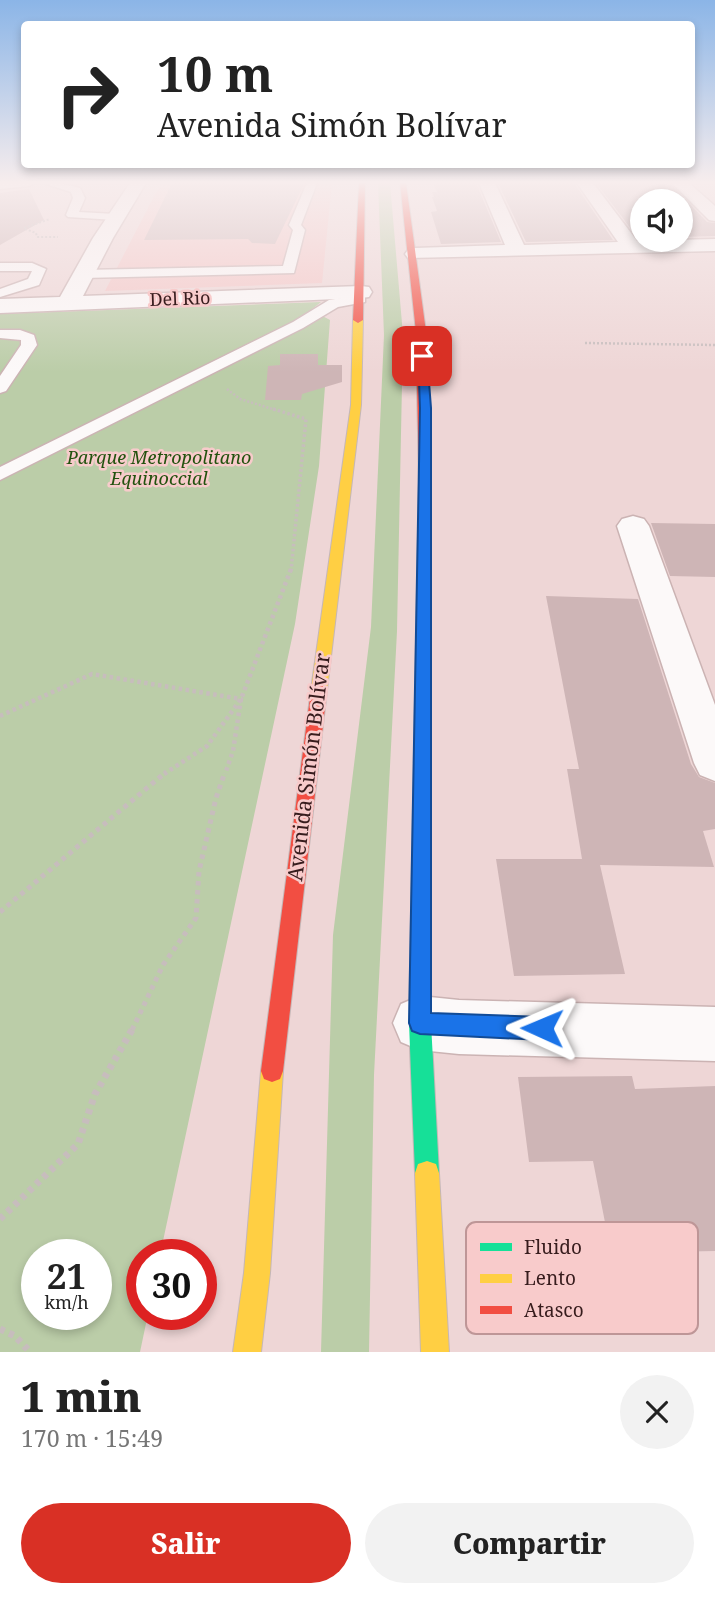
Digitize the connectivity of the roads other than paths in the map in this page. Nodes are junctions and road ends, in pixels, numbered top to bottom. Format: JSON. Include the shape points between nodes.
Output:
{"nodes":[{"id":1,"x":99,"y":246,"type":"edge"},
{"id":2,"x":295,"y":246,"type":"edge"},
{"id":3,"x":361,"y":246,"type":"edge"},
{"id":4,"x":414,"y":246,"type":"edge"},
{"id":5,"x":515,"y":246,"type":"edge"},
{"id":6,"x":630,"y":247,"type":"edge"},
{"id":7,"x":517,"y":251,"type":"junction"},
{"id":8,"x":415,"y":254,"type":"junction"},
{"id":9,"x":0,"y":267,"type":"edge"},
{"id":10,"x":83,"y":274,"type":"junction"},
{"id":11,"x":0,"y":293,"type":"edge"},
{"id":12,"x":360,"y":295,"type":"junction"},
{"id":13,"x":68,"y":303,"type":"junction"},
{"id":14,"x":0,"y":306,"type":"edge"},
{"id":15,"x":0,"y":334,"type":"edge"},
{"id":16,"x":0,"y":388,"type":"edge"},
{"id":17,"x":0,"y":474,"type":"edge"},
{"id":18,"x":633,"y":526,"type":"dead end"},
{"id":19,"x":715,"y":763,"type":"edge"},
{"id":20,"x":420,"y":1023,"type":"junction"},
{"id":21,"x":715,"y":1034,"type":"edge"},
{"id":22,"x":247,"y":1352,"type":"edge"},
{"id":23,"x":435,"y":1352,"type":"edge"}],
"edges":[{"from":1,"to":10,"type":"street"},
{"from":2,"to":10,"type":"lane","via":[[289,270]]},
{"from":3,"to":12,"type":"highway","name":"Avenida Simón Bolívar"},
{"from":4,"to":8,"type":"highway"},
{"from":5,"to":7,"type":"street"},
{"from":6,"to":7,"type":"street"},
{"from":7,"to":8,"type":"street"},
{"from":8,"to":20,"type":"highway","via":[[426,408]]},
{"from":9,"to":11,"type":"lane","via":[[39,270],[34,282]]},
{"from":10,"to":13,"type":"street"},
{"from":12,"to":13,"type":"street","name":"Del Rio"},
{"from":12,"to":17,"type":"lane","via":[[334,303]]},
{"from":12,"to":22,"type":"highway","name":"Avenida Simón Bolívar","via":[[356,405],[273,1052]]},
{"from":13,"to":14,"type":"street","name":"Del Rio"},
{"from":15,"to":16,"type":"lane","via":[[20,334],[29,338],[29,345]]},
{"from":18,"to":19,"type":"street"},
{"from":20,"to":21,"type":"street"},
{"from":20,"to":23,"type":"highway"}]}
